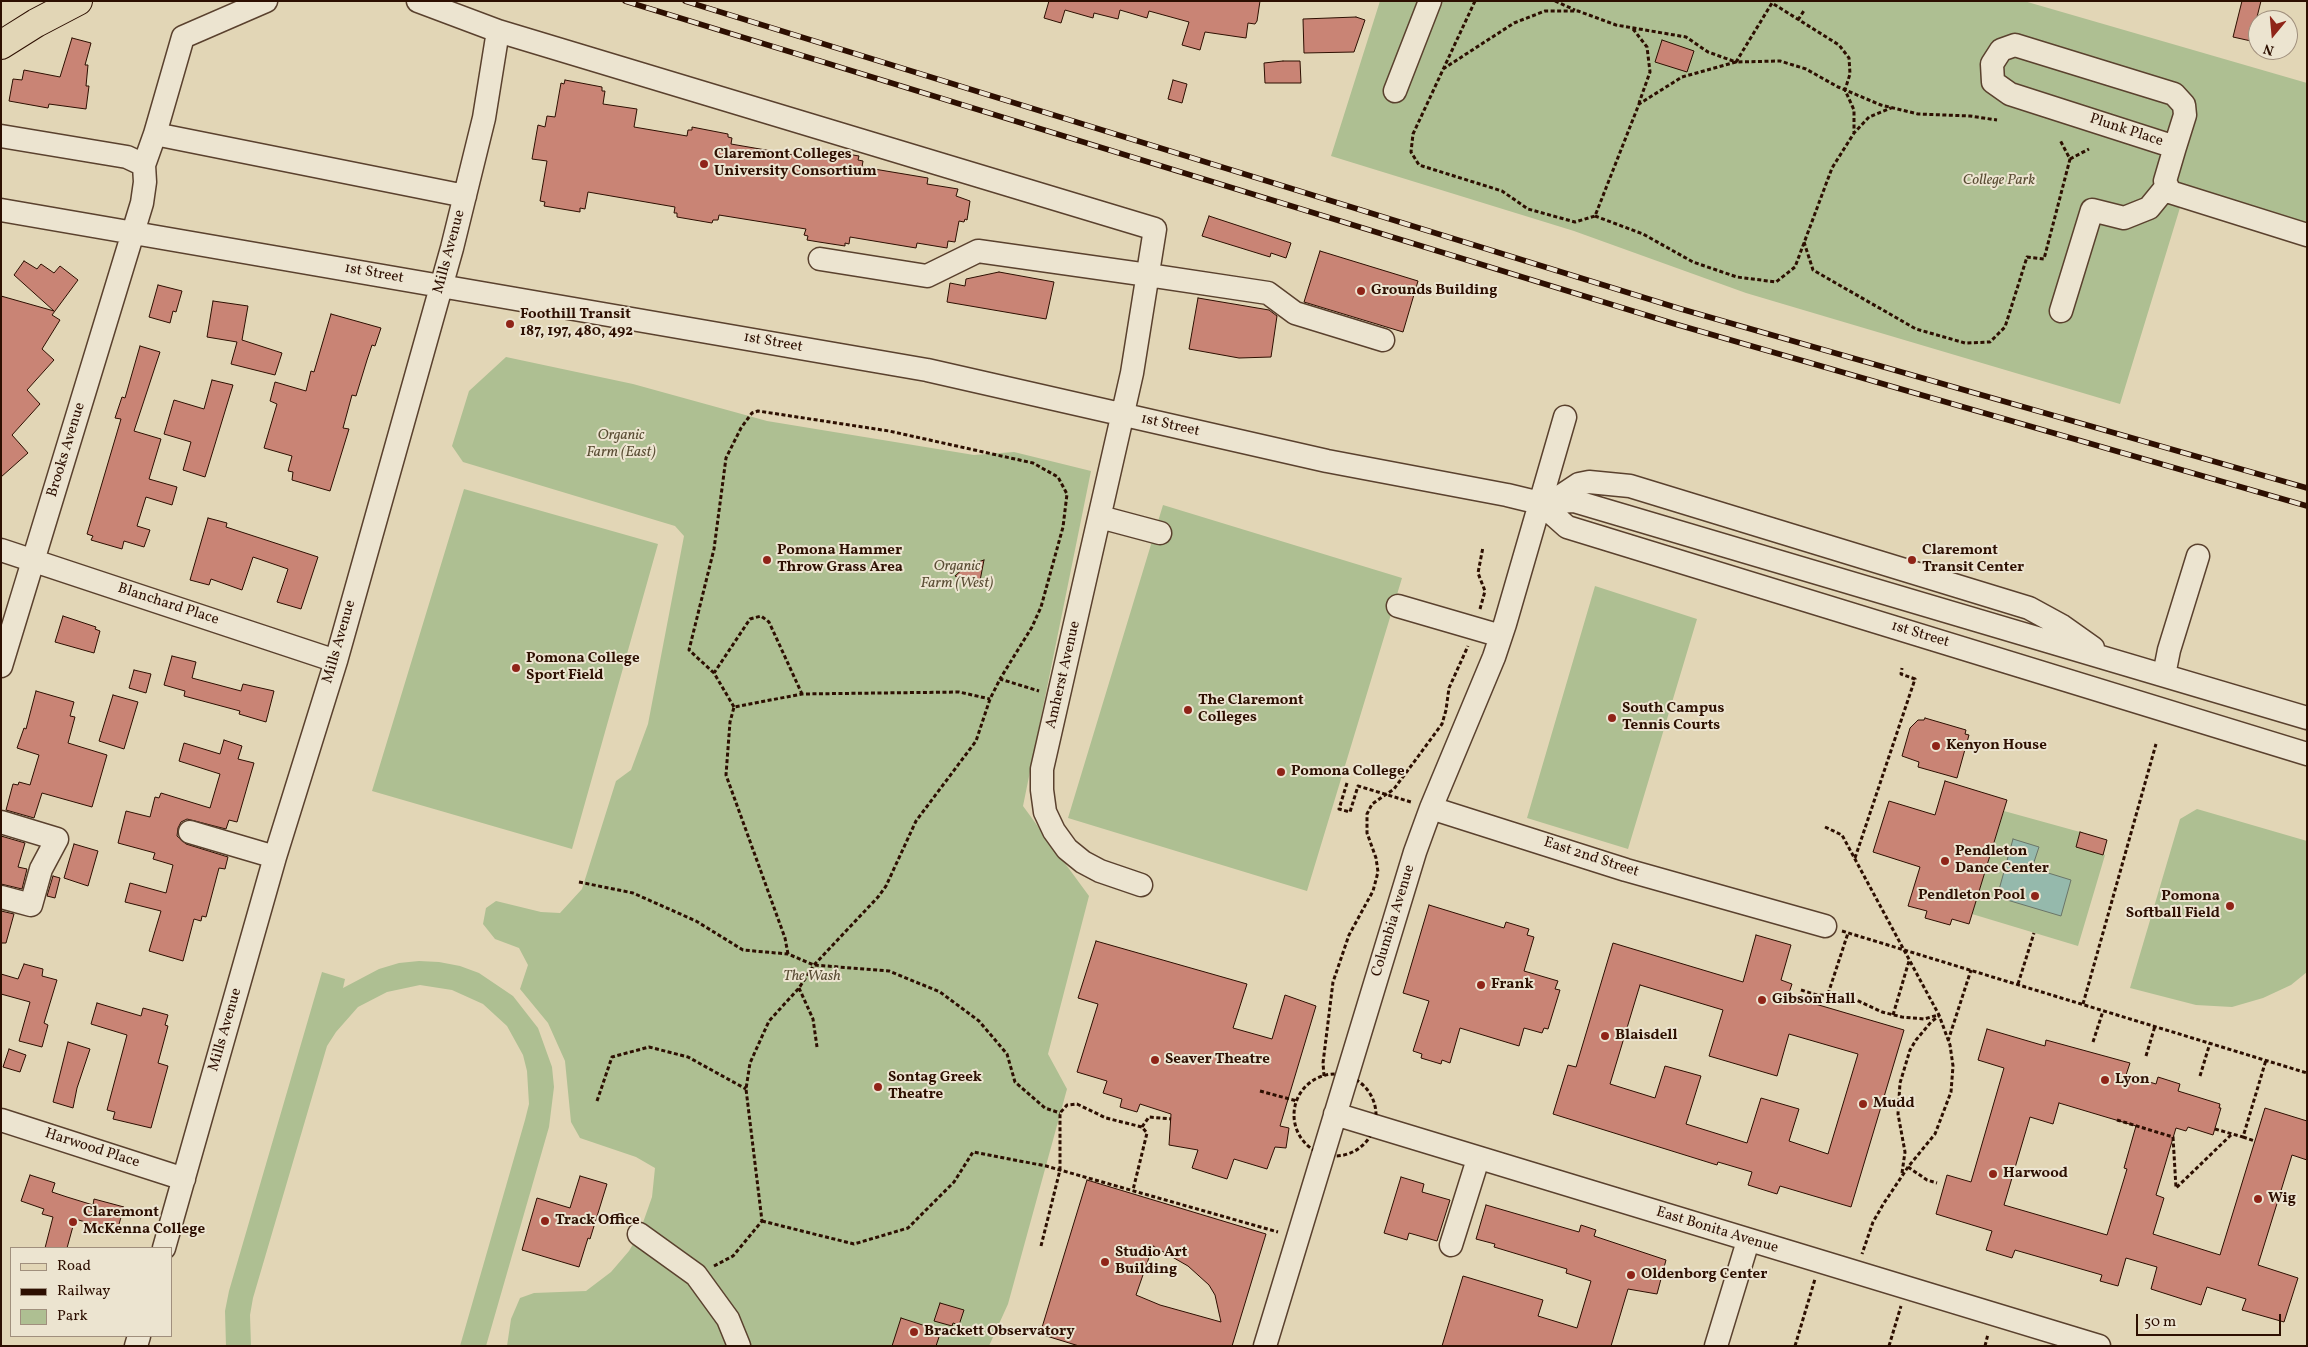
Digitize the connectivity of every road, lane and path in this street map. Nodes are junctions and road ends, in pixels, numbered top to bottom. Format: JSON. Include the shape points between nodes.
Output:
{"nodes":[{"id":1,"x":78,"y":1,"type":"edge"},
{"id":2,"x":266,"y":1,"type":"edge"},
{"id":3,"x":418,"y":1,"type":"edge"},
{"id":4,"x":1430,"y":1,"type":"edge"},
{"id":5,"x":1475,"y":1,"type":"edge"},
{"id":6,"x":1555,"y":1,"type":"edge"},
{"id":7,"x":1806,"y":9,"type":"dead end"},
{"id":8,"x":1578,"y":11,"type":"junction"},
{"id":9,"x":1798,"y":20,"type":"junction"},
{"id":10,"x":1632,"y":28,"type":"junction"},
{"id":11,"x":498,"y":31,"type":"junction"},
{"id":12,"x":1,"y":45,"type":"edge"},
{"id":13,"x":1736,"y":62,"type":"junction"},
{"id":14,"x":1443,"y":70,"type":"junction"},
{"id":15,"x":1845,"y":90,"type":"junction"},
{"id":16,"x":1395,"y":91,"type":"dead end"},
{"id":17,"x":1639,"y":104,"type":"junction"},
{"id":18,"x":1892,"y":108,"type":"junction"},
{"id":19,"x":1997,"y":120,"type":"dead end"},
{"id":20,"x":1854,"y":133,"type":"junction"},
{"id":21,"x":155,"y":134,"type":"junction"},
{"id":22,"x":1,"y":136,"type":"edge"},
{"id":23,"x":2060,"y":140,"type":"dead end"},
{"id":24,"x":2175,"y":147,"type":"junction"},
{"id":25,"x":2089,"y":149,"type":"dead end"},
{"id":26,"x":2070,"y":159,"type":"junction"},
{"id":27,"x":144,"y":165,"type":"junction"},
{"id":28,"x":2168,"y":186,"type":"junction"},
{"id":29,"x":465,"y":196,"type":"junction"},
{"id":30,"x":1,"y":210,"type":"edge"},
{"id":31,"x":1594,"y":216,"type":"junction"},
{"id":32,"x":132,"y":233,"type":"junction"},
{"id":33,"x":2307,"y":235,"type":"edge"},
{"id":34,"x":1804,"y":242,"type":"junction"},
{"id":35,"x":820,"y":259,"type":"dead end"},
{"id":36,"x":1148,"y":275,"type":"junction"},
{"id":37,"x":442,"y":286,"type":"junction"},
{"id":38,"x":2061,"y":311,"type":"dead end"},
{"id":39,"x":1383,"y":340,"type":"dead end"},
{"id":40,"x":1123,"y":415,"type":"junction"},
{"id":41,"x":1565,"y":417,"type":"dead end"},
{"id":42,"x":1546,"y":502,"type":"junction"},
{"id":43,"x":1100,"y":517,"type":"junction"},
{"id":44,"x":1160,"y":533,"type":"dead end"},
{"id":45,"x":1483,"y":547,"type":"dead end"},
{"id":46,"x":1,"y":550,"type":"edge"},
{"id":47,"x":2198,"y":556,"type":"dead end"},
{"id":48,"x":34,"y":560,"type":"junction"},
{"id":49,"x":1398,"y":606,"type":"dead end"},
{"id":50,"x":1478,"y":614,"type":"dead end"},
{"id":51,"x":1501,"y":636,"type":"junction"},
{"id":52,"x":1470,"y":641,"type":"dead end"},
{"id":53,"x":2108,"y":658,"type":"junction"},
{"id":54,"x":336,"y":661,"type":"junction"},
{"id":55,"x":1,"y":666,"type":"edge"},
{"id":56,"x":1902,"y":668,"type":"dead end"},
{"id":57,"x":714,"y":673,"type":"junction"},
{"id":58,"x":2164,"y":675,"type":"junction"},
{"id":59,"x":1000,"y":679,"type":"junction"},
{"id":60,"x":802,"y":694,"type":"junction"},
{"id":61,"x":1059,"y":697,"type":"junction"},
{"id":62,"x":990,"y":699,"type":"junction"},
{"id":63,"x":734,"y":707,"type":"junction"},
{"id":64,"x":2307,"y":718,"type":"edge"},
{"id":65,"x":2156,"y":744,"type":"dead end"},
{"id":66,"x":2307,"y":754,"type":"edge"},
{"id":67,"x":1347,"y":783,"type":"dead end"},
{"id":68,"x":1385,"y":795,"type":"junction"},
{"id":69,"x":1431,"y":808,"type":"junction"},
{"id":70,"x":1,"y":822,"type":"edge"},
{"id":71,"x":1825,"y":827,"type":"dead end"},
{"id":72,"x":190,"y":832,"type":"dead end"},
{"id":73,"x":275,"y":856,"type":"junction"},
{"id":74,"x":1855,"y":859,"type":"junction"},
{"id":75,"x":579,"y":882,"type":"dead end"},
{"id":76,"x":1141,"y":885,"type":"dead end"},
{"id":77,"x":1,"y":897,"type":"edge"},
{"id":78,"x":1825,"y":926,"type":"joint"},
{"id":79,"x":1848,"y":933,"type":"junction"},
{"id":80,"x":2034,"y":933,"type":"dead end"},
{"id":81,"x":1903,"y":950,"type":"junction"},
{"id":82,"x":788,"y":954,"type":"junction"},
{"id":83,"x":1909,"y":960,"type":"junction"},
{"id":84,"x":814,"y":965,"type":"junction"},
{"id":85,"x":1970,"y":970,"type":"junction"},
{"id":86,"x":2018,"y":984,"type":"junction"},
{"id":87,"x":799,"y":988,"type":"junction"},
{"id":88,"x":1801,"y":990,"type":"dead end"},
{"id":89,"x":1828,"y":994,"type":"junction"},
{"id":90,"x":2083,"y":1004,"type":"junction"},
{"id":91,"x":2103,"y":1010,"type":"junction"},
{"id":92,"x":1893,"y":1015,"type":"junction"},
{"id":93,"x":1939,"y":1015,"type":"junction"},
{"id":94,"x":2155,"y":1026,"type":"junction"},
{"id":95,"x":1948,"y":1041,"type":"junction"},
{"id":96,"x":2093,"y":1042,"type":"dead end"},
{"id":97,"x":2210,"y":1043,"type":"junction"},
{"id":98,"x":817,"y":1047,"type":"dead end"},
{"id":99,"x":2146,"y":1056,"type":"dead end"},
{"id":100,"x":2266,"y":1060,"type":"junction"},
{"id":101,"x":2307,"y":1073,"type":"edge"},
{"id":102,"x":1324,"y":1076,"type":"dead end"},
{"id":103,"x":2200,"y":1076,"type":"dead end"},
{"id":104,"x":746,"y":1089,"type":"junction"},
{"id":105,"x":1260,"y":1091,"type":"dead end"},
{"id":106,"x":597,"y":1101,"type":"dead end"},
{"id":107,"x":1297,"y":1101,"type":"dead end"},
{"id":108,"x":1060,"y":1113,"type":"junction"},
{"id":109,"x":1335,"y":1114,"type":"junction"},
{"id":110,"x":1171,"y":1119,"type":"dead end"},
{"id":111,"x":1,"y":1120,"type":"edge"},
{"id":112,"x":2117,"y":1120,"type":"dead end"},
{"id":113,"x":1142,"y":1127,"type":"junction"},
{"id":114,"x":2215,"y":1129,"type":"dead end"},
{"id":115,"x":2232,"y":1134,"type":"junction"},
{"id":116,"x":2243,"y":1137,"type":"junction"},
{"id":117,"x":2255,"y":1141,"type":"dead end"},
{"id":118,"x":1478,"y":1159,"type":"junction"},
{"id":119,"x":1908,"y":1167,"type":"junction"},
{"id":120,"x":1060,"y":1170,"type":"junction"},
{"id":121,"x":1901,"y":1176,"type":"junction"},
{"id":122,"x":184,"y":1179,"type":"junction"},
{"id":123,"x":1937,"y":1183,"type":"dead end"},
{"id":124,"x":1132,"y":1190,"type":"junction"},
{"id":125,"x":762,"y":1221,"type":"junction"},
{"id":126,"x":639,"y":1234,"type":"dead end"},
{"id":127,"x":1297,"y":1237,"type":"junction"},
{"id":128,"x":1748,"y":1241,"type":"junction"},
{"id":129,"x":1451,"y":1245,"type":"dead end"},
{"id":130,"x":1041,"y":1246,"type":"dead end"},
{"id":131,"x":164,"y":1247,"type":"edge"},
{"id":132,"x":1820,"y":1263,"type":"junction"},
{"id":133,"x":1856,"y":1273,"type":"junction"},
{"id":134,"x":696,"y":1275,"type":"junction"},
{"id":135,"x":1906,"y":1288,"type":"junction"},
{"id":136,"x":2086,"y":1344,"type":"edge"},
{"id":137,"x":739,"y":1346,"type":"edge"},
{"id":138,"x":1265,"y":1346,"type":"edge"},
{"id":139,"x":1716,"y":1346,"type":"edge"},
{"id":140,"x":1795,"y":1346,"type":"edge"},
{"id":141,"x":1889,"y":1346,"type":"edge"}],
"edges":[{"from":1,"to":12,"type":"main road"},
{"from":2,"to":21,"type":"street","name":"Brooks Avenue","via":[[183,37]]},
{"from":3,"to":11,"type":"street"},
{"from":4,"to":16,"type":"street"},
{"from":5,"to":14,"type":"path"},
{"from":6,"to":8,"type":"path"},
{"from":7,"to":9,"type":"path"},
{"from":8,"to":10,"type":"path"},
{"from":8,"to":14,"type":"path","via":[[1545,11],[1514,23]]},
{"from":9,"to":13,"type":"path","via":[[1772,4]]},
{"from":9,"to":15,"type":"path","via":[[1839,45],[1849,58],[1850,74]]},
{"from":10,"to":13,"type":"path","via":[[1686,37],[1708,52]]},
{"from":10,"to":17,"type":"path","via":[[1647,46],[1650,72]]},
{"from":11,"to":29,"type":"street","name":"Mills Avenue","via":[[484,118]]},
{"from":11,"to":36,"type":"street","name":"Amherst Avenue","via":[[1155,229]]},
{"from":13,"to":15,"type":"path","via":[[1780,61],[1806,69]]},
{"from":13,"to":17,"type":"path","via":[[1682,77]]},
{"from":14,"to":31,"type":"path","via":[[1413,134],[1410,152],[1420,164],[1502,191],[1528,209],[1575,222]]},
{"from":15,"to":18,"type":"path"},
{"from":15,"to":20,"type":"path","via":[[1854,110]]},
{"from":17,"to":31,"type":"path"},
{"from":18,"to":19,"type":"path","via":[[1918,114]]},
{"from":18,"to":20,"type":"path","via":[[1869,117]]},
{"from":20,"to":34,"type":"path","via":[[1832,168]]},
{"from":21,"to":27,"type":"street","name":"Brooks Avenue"},
{"from":21,"to":29,"type":"street"},
{"from":22,"to":27,"type":"street","via":[[127,156]]},
{"from":23,"to":26,"type":"path"},
{"from":24,"to":24,"type":"street","name":"Plunk Place","via":[[2010,94],[1993,82],[1992,64],[2001,50],[2015,44],[2174,94],[2184,104],[2185,115]]},
{"from":24,"to":28,"type":"street","name":"Plunk Place","via":[[2165,181]]},
{"from":25,"to":26,"type":"path"},
{"from":26,"to":34,"type":"path","via":[[2044,258],[2027,257],[2004,326],[1990,342],[1965,343],[1916,329],[1813,270]]},
{"from":27,"to":32,"type":"street","name":"Brooks Avenue","via":[[142,203]]},
{"from":28,"to":33,"type":"street","via":[[2170,192]]},
{"from":28,"to":38,"type":"street","via":[[2149,208],[2124,218],[2092,210]]},
{"from":29,"to":37,"type":"street","name":"Mills Avenue"},
{"from":30,"to":32,"type":"street","name":"1st Street"},
{"from":31,"to":34,"type":"path","via":[[1643,234],[1693,262],[1737,277],[1776,282],[1795,267]]},
{"from":32,"to":37,"type":"street","name":"1st Street"},
{"from":32,"to":48,"type":"street","name":"Brooks Avenue"},
{"from":35,"to":36,"type":"street","via":[[927,276],[978,252]]},
{"from":36,"to":39,"type":"street","via":[[1268,293],[1295,314]]},
{"from":36,"to":40,"type":"street","name":"Amherst Avenue"},
{"from":37,"to":40,"type":"street","name":"1st Street","via":[[927,370]]},
{"from":37,"to":54,"type":"street","name":"Mills Avenue"},
{"from":40,"to":42,"type":"street","name":"1st Street","via":[[1327,461]]},
{"from":40,"to":43,"type":"street","name":"Amherst Avenue"},
{"from":41,"to":42,"type":"street","name":"Columbia Avenue"},
{"from":42,"to":51,"type":"street","name":"Columbia Avenue"},
{"from":42,"to":53,"type":"street","name":"1st Street","via":[[1574,501]]},
{"from":42,"to":53,"type":"street","via":[[1589,482],[1630,486],[2029,608]]},
{"from":42,"to":66,"type":"street","name":"1st Street","via":[[1567,527]]},
{"from":43,"to":44,"type":"street"},
{"from":43,"to":61,"type":"street","name":"Amherst Avenue"},
{"from":45,"to":50,"type":"path","via":[[1478,572],[1485,591]]},
{"from":46,"to":48,"type":"street","name":"Blanchard Place"},
{"from":47,"to":58,"type":"street"},
{"from":48,"to":54,"type":"street","name":"Blanchard Place"},
{"from":48,"to":55,"type":"street","name":"Brooks Avenue"},
{"from":49,"to":51,"type":"street"},
{"from":51,"to":69,"type":"street","name":"Columbia Avenue"},
{"from":52,"to":68,"type":"path","via":[[1449,688],[1442,724],[1394,789]]},
{"from":53,"to":58,"type":"street","name":"1st Street"},
{"from":54,"to":73,"type":"street","name":"Mills Avenue"},
{"from":56,"to":74,"type":"path","via":[[1900,674],[1915,679]]},
{"from":57,"to":59,"type":"path","via":[[689,650],[714,549],[726,458],[741,428],[752,413],[758,411],[889,431],[1033,463],[1058,477],[1067,494],[1063,527],[1041,607]]},
{"from":57,"to":60,"type":"path","via":[[750,619],[761,616],[769,622]]},
{"from":57,"to":63,"type":"path"},
{"from":58,"to":64,"type":"street","name":"1st Street"},
{"from":59,"to":61,"type":"path"},
{"from":59,"to":62,"type":"path"},
{"from":60,"to":62,"type":"path","via":[[959,692]]},
{"from":60,"to":63,"type":"path"},
{"from":61,"to":76,"type":"street","name":"Amherst Avenue","via":[[1042,769],[1045,812],[1054,831],[1083,862]]},
{"from":62,"to":84,"type":"path","via":[[976,741],[916,821],[886,886]]},
{"from":63,"to":82,"type":"path","via":[[726,775]]},
{"from":65,"to":90,"type":"path"},
{"from":67,"to":68,"type":"path","via":[[1339,809],[1350,812],[1358,786]]},
{"from":68,"to":69,"type":"path"},
{"from":68,"to":102,"type":"path","via":[[1372,804],[1367,814],[1367,833],[1378,872],[1349,935],[1333,982],[1322,1062]]},
{"from":69,"to":78,"type":"street","name":"East 2nd Street","via":[[1626,870]]},
{"from":69,"to":109,"type":"street","name":"Columbia Avenue"},
{"from":70,"to":77,"type":"street","via":[[57,839],[42,870],[31,905]]},
{"from":71,"to":74,"type":"path","via":[[1842,835]]},
{"from":72,"to":73,"type":"street"},
{"from":73,"to":122,"type":"street","name":"Mills Avenue"},
{"from":74,"to":81,"type":"path"},
{"from":75,"to":82,"type":"path","via":[[633,893],[696,921],[743,950]]},
{"from":78,"to":79,"type":"path"},
{"from":79,"to":81,"type":"path"},
{"from":79,"to":89,"type":"path"},
{"from":80,"to":86,"type":"path"},
{"from":81,"to":83,"type":"path"},
{"from":81,"to":85,"type":"path"},
{"from":82,"to":84,"type":"path"},
{"from":83,"to":92,"type":"path"},
{"from":83,"to":93,"type":"path"},
{"from":84,"to":87,"type":"path"},
{"from":84,"to":108,"type":"path","via":[[889,971],[940,992],[979,1021],[1007,1054],[1015,1082],[1045,1108]]},
{"from":85,"to":86,"type":"path"},
{"from":85,"to":95,"type":"path"},
{"from":86,"to":90,"type":"path"},
{"from":87,"to":98,"type":"path","via":[[813,1019]]},
{"from":87,"to":104,"type":"path","via":[[769,1021],[750,1063]]},
{"from":88,"to":89,"type":"path","via":[[1816,995]]},
{"from":89,"to":92,"type":"path","via":[[1848,996]]},
{"from":90,"to":91,"type":"path"},
{"from":91,"to":94,"type":"path"},
{"from":91,"to":96,"type":"path"},
{"from":92,"to":93,"type":"path","via":[[1924,1019]]},
{"from":93,"to":95,"type":"path"},
{"from":93,"to":121,"type":"path","via":[[1910,1050],[1900,1082],[1898,1114],[1905,1152]]},
{"from":94,"to":97,"type":"path"},
{"from":94,"to":99,"type":"path"},
{"from":95,"to":119,"type":"path","via":[[1953,1066],[1949,1099],[1935,1134]]},
{"from":97,"to":100,"type":"path"},
{"from":97,"to":103,"type":"path"},
{"from":100,"to":101,"type":"path"},
{"from":100,"to":116,"type":"path"},
{"from":104,"to":106,"type":"path","via":[[688,1057],[649,1047],[612,1057]]},
{"from":104,"to":125,"type":"path"},
{"from":105,"to":107,"type":"path"},
{"from":108,"to":113,"type":"path","via":[[1068,1105],[1077,1104],[1106,1118]]},
{"from":108,"to":120,"type":"path"},
{"from":109,"to":118,"type":"street","name":"East Bonita Avenue"},
{"from":109,"to":127,"type":"street","name":"Columbia Avenue"},
{"from":110,"to":113,"type":"path","via":[[1149,1117]]},
{"from":111,"to":122,"type":"street","name":"Harwood Place"},
{"from":112,"to":115,"type":"path","via":[[2173,1137],[2176,1188]]},
{"from":113,"to":124,"type":"path","via":[[1147,1133]]},
{"from":114,"to":115,"type":"path"},
{"from":115,"to":116,"type":"path"},
{"from":116,"to":117,"type":"path"},
{"from":118,"to":128,"type":"street","name":"East Bonita Avenue"},
{"from":118,"to":129,"type":"street"},
{"from":119,"to":121,"type":"path"},
{"from":119,"to":123,"type":"path"},
{"from":120,"to":124,"type":"path"},
{"from":120,"to":125,"type":"path","via":[[973,1152],[954,1182],[908,1228],[854,1244]]},
{"from":120,"to":130,"type":"path"},
{"from":121,"to":133,"type":"path","via":[[1873,1222]]},
{"from":122,"to":131,"type":"street","name":"Mills Avenue"},
{"from":124,"to":127,"type":"path"},
{"from":125,"to":134,"type":"path","via":[[733,1256]]},
{"from":126,"to":134,"type":"street"},
{"from":127,"to":138,"type":"street","name":"Columbia Avenue"},
{"from":128,"to":132,"type":"street","name":"East Bonita Avenue"},
{"from":128,"to":139,"type":"street"},
{"from":132,"to":133,"type":"street","name":"East Bonita Avenue"},
{"from":132,"to":140,"type":"path"},
{"from":133,"to":135,"type":"street","name":"East Bonita Avenue"},
{"from":134,"to":137,"type":"street","via":[[728,1319]]},
{"from":135,"to":136,"type":"street","name":"East Bonita Avenue"},
{"from":135,"to":141,"type":"path"}]}
